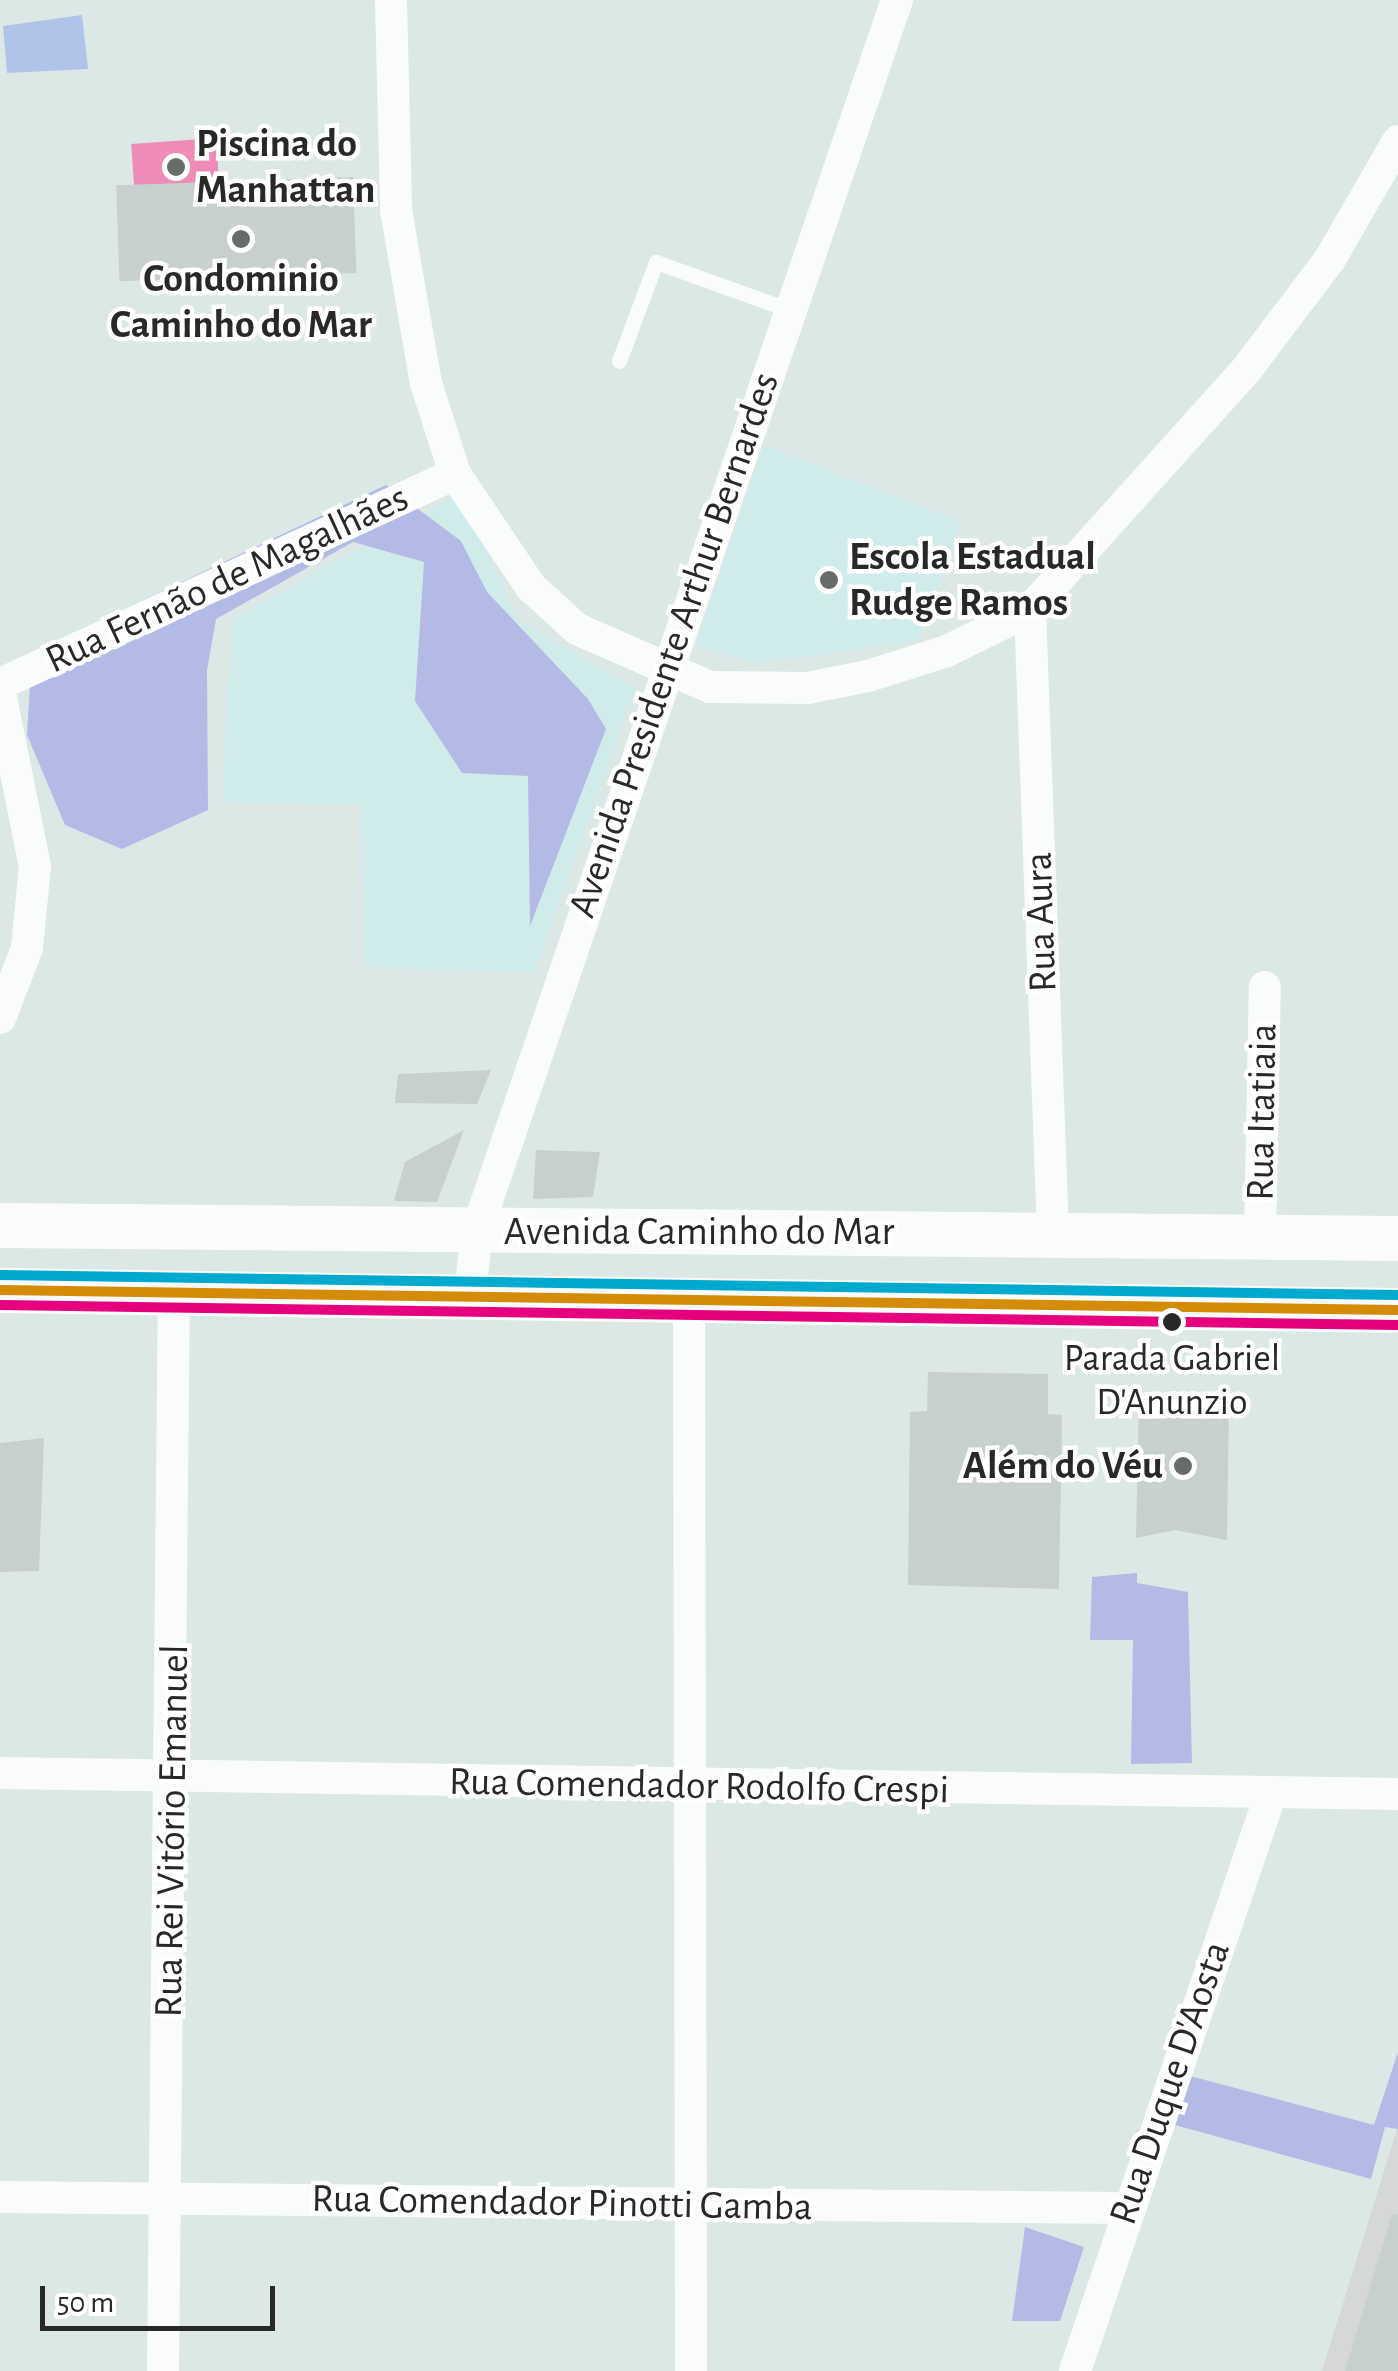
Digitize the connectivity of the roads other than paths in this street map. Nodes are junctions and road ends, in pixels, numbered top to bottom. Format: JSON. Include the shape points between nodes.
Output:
{"nodes":[{"id":1,"x":392,"y":0,"type":"edge"},
{"id":2,"x":896,"y":0,"type":"edge"},
{"id":3,"x":1398,"y":140,"type":"edge"},
{"id":4,"x":787,"y":309,"type":"junction"},
{"id":5,"x":619,"y":361,"type":"dead end"},
{"id":6,"x":455,"y":474,"type":"junction"},
{"id":7,"x":1030,"y":610,"type":"junction"},
{"id":8,"x":666,"y":672,"type":"junction"},
{"id":9,"x":0,"y":684,"type":"edge"},
{"id":10,"x":0,"y":693,"type":"edge"},
{"id":11,"x":1265,"y":987,"type":"dead end"},
{"id":12,"x":0,"y":1018,"type":"edge"},
{"id":13,"x":0,"y":1225,"type":"edge"},
{"id":14,"x":477,"y":1230,"type":"junction"},
{"id":15,"x":1052,"y":1234,"type":"junction"},
{"id":16,"x":1260,"y":1237,"type":"junction"},
{"id":17,"x":1398,"y":1238,"type":"edge"},
{"id":18,"x":0,"y":1290,"type":"edge"},
{"id":19,"x":174,"y":1292,"type":"junction"},
{"id":20,"x":470,"y":1295,"type":"junction"},
{"id":21,"x":689,"y":1298,"type":"junction"},
{"id":22,"x":1398,"y":1310,"type":"edge"},
{"id":23,"x":0,"y":1773,"type":"edge"},
{"id":24,"x":174,"y":1776,"type":"junction"},
{"id":25,"x":691,"y":1786,"type":"junction"},
{"id":26,"x":1398,"y":1794,"type":"edge"},
{"id":27,"x":1270,"y":1796,"type":"junction"},
{"id":28,"x":0,"y":2198,"type":"edge"},
{"id":29,"x":167,"y":2199,"type":"junction"},
{"id":30,"x":692,"y":2204,"type":"junction"},
{"id":31,"x":1125,"y":2208,"type":"junction"},
{"id":32,"x":164,"y":2371,"type":"edge"},
{"id":33,"x":690,"y":2371,"type":"edge"},
{"id":34,"x":1075,"y":2371,"type":"edge"}],
"edges":[{"from":1,"to":6,"type":"street","via":[[396,210],[426,383]]},
{"from":2,"to":4,"type":"street","name":"Avenida Presidente Arthur Bernardes"},
{"from":3,"to":7,"type":"street","via":[[1330,259],[1248,369]]},
{"from":4,"to":5,"type":"lane","via":[[656,262]]},
{"from":4,"to":8,"type":"street","name":"Avenida Presidente Arthur Bernardes"},
{"from":6,"to":8,"type":"street","via":[[531,588],[577,629]]},
{"from":6,"to":9,"type":"street","name":"Rua Fernão de Magalhães"},
{"from":7,"to":8,"type":"street","via":[[947,650],[807,688],[710,687]]},
{"from":7,"to":15,"type":"street","name":"Rua Aura"},
{"from":8,"to":14,"type":"street","name":"Avenida Presidente Arthur Bernardes"},
{"from":10,"to":12,"type":"street","via":[[35,866],[27,948]]},
{"from":11,"to":16,"type":"street","name":"Rua Itatiaia"},
{"from":13,"to":14,"type":"main road","name":"Avenida Caminho do Mar"},
{"from":14,"to":15,"type":"main road","name":"Avenida Caminho do Mar"},
{"from":14,"to":20,"type":"street","name":"Avenida Presidente Arthur Bernardes"},
{"from":15,"to":16,"type":"main road","name":"Avenida Caminho do Mar"},
{"from":16,"to":17,"type":"main road","name":"Avenida Caminho do Mar"},
{"from":18,"to":19,"type":"main road","name":"Avenida Caminho do Mar"},
{"from":19,"to":20,"type":"main road","name":"Avenida Caminho do Mar"},
{"from":19,"to":24,"type":"street","name":"Rua Rei Vitório Emanuel"},
{"from":20,"to":21,"type":"main road","name":"Avenida Caminho do Mar"},
{"from":21,"to":22,"type":"main road","name":"Avenida Caminho do Mar"},
{"from":21,"to":25,"type":"street"},
{"from":23,"to":24,"type":"street","name":"Rua Comendador Rodolfo Crespi"},
{"from":24,"to":25,"type":"street","name":"Rua Comendador Rodolfo Crespi"},
{"from":24,"to":29,"type":"street","name":"Rua Rei Vitório Emanuel"},
{"from":25,"to":27,"type":"street","name":"Rua Comendador Rodolfo Crespi"},
{"from":25,"to":30,"type":"street"},
{"from":26,"to":27,"type":"street","name":"Rua Comendador Rodolfo Crespi"},
{"from":27,"to":31,"type":"street","name":"Rua Duque D'Aosta"},
{"from":28,"to":29,"type":"street","name":"Rua Comendador Pinotti Gamba"},
{"from":29,"to":30,"type":"street","name":"Rua Comendador Pinotti Gamba"},
{"from":29,"to":32,"type":"street","name":"Rua Rei Vitório Emanuel"},
{"from":30,"to":31,"type":"street","name":"Rua Comendador Pinotti Gamba"},
{"from":30,"to":33,"type":"street"},
{"from":31,"to":34,"type":"street","name":"Rua Duque D'Aosta"}]}
